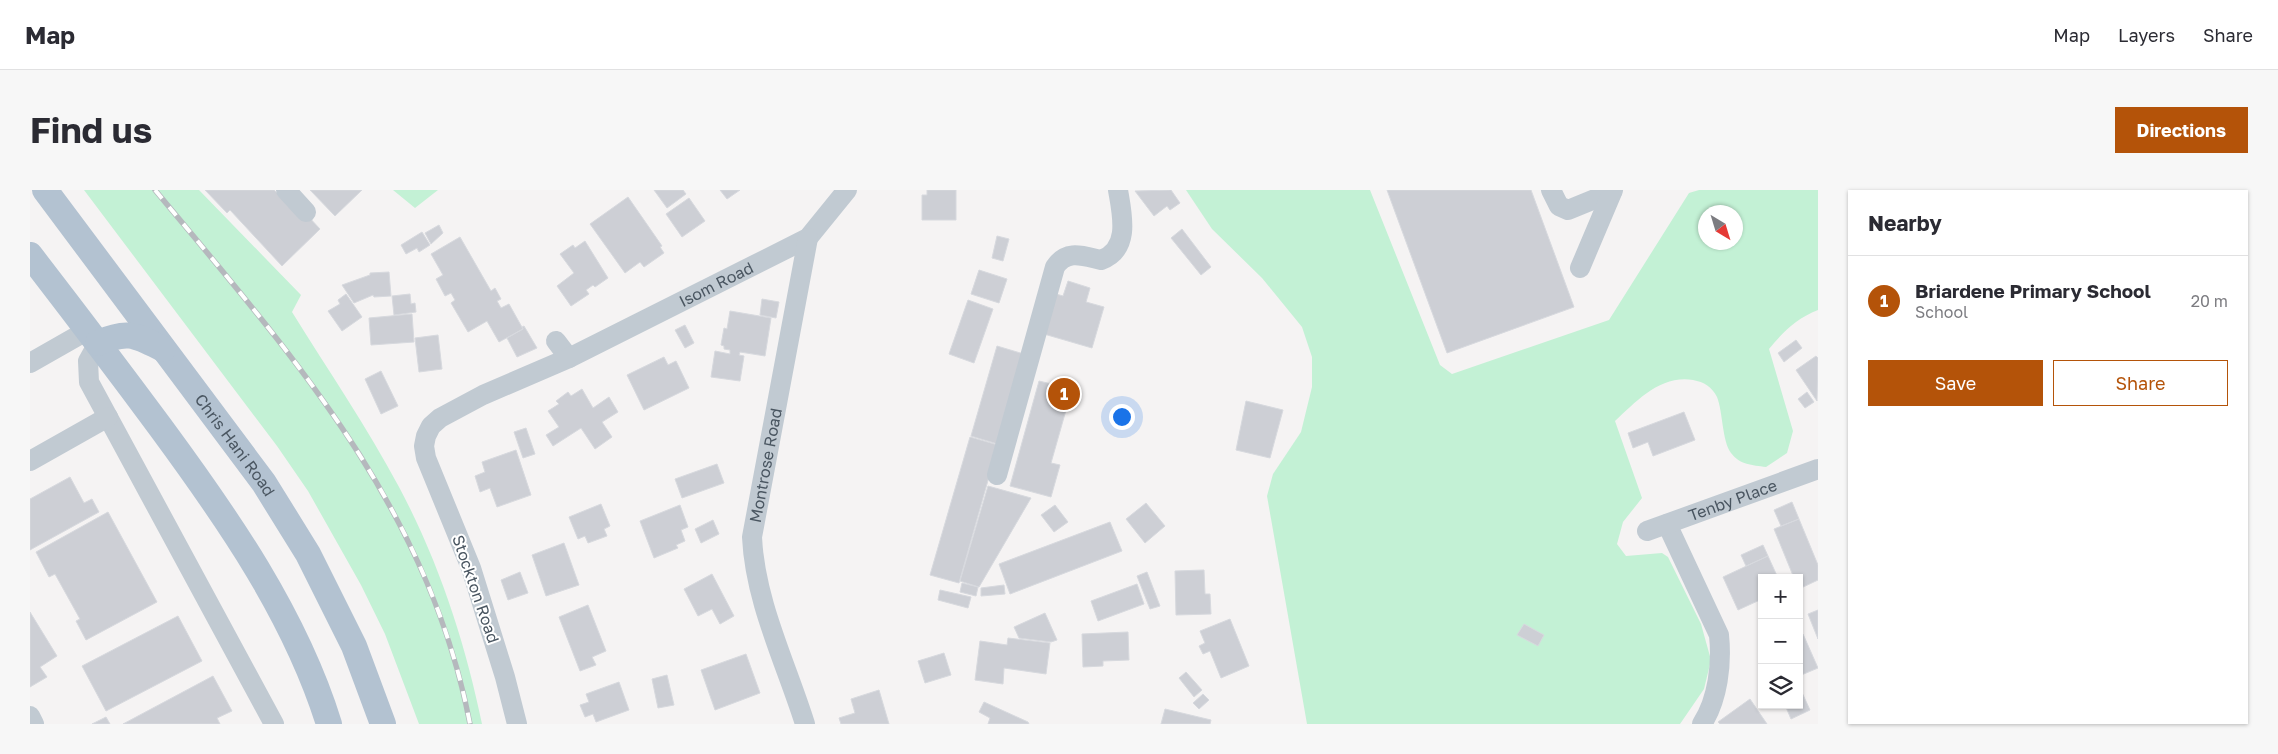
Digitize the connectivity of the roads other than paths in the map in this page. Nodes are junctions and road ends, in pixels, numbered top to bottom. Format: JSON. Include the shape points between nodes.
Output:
{"nodes":[{"id":1,"x":45,"y":190,"type":"edge"},
{"id":2,"x":286,"y":190,"type":"edge"},
{"id":3,"x":847,"y":190,"type":"edge"},
{"id":4,"x":1118,"y":190,"type":"edge"},
{"id":5,"x":1551,"y":190,"type":"edge"},
{"id":6,"x":1613,"y":191,"type":"edge"},
{"id":7,"x":306,"y":212,"type":"dead end"},
{"id":8,"x":808,"y":238,"type":"junction"},
{"id":9,"x":30,"y":255,"type":"edge"},
{"id":10,"x":1580,"y":268,"type":"dead end"},
{"id":11,"x":93,"y":336,"type":"junction"},
{"id":12,"x":556,"y":341,"type":"dead end"},
{"id":13,"x":164,"y":349,"type":"junction"},
{"id":14,"x":569,"y":358,"type":"junction"},
{"id":15,"x":30,"y":363,"type":"edge"},
{"id":16,"x":108,"y":417,"type":"junction"},
{"id":17,"x":426,"y":458,"type":"joint"},
{"id":18,"x":30,"y":461,"type":"edge"},
{"id":19,"x":1818,"y":470,"type":"edge"},
{"id":20,"x":997,"y":475,"type":"dead end"},
{"id":21,"x":1666,"y":524,"type":"junction"},
{"id":22,"x":1647,"y":531,"type":"dead end"},
{"id":23,"x":30,"y":716,"type":"edge"},
{"id":24,"x":34,"y":724,"type":"edge"},
{"id":25,"x":274,"y":724,"type":"edge"},
{"id":26,"x":328,"y":724,"type":"edge"},
{"id":27,"x":383,"y":724,"type":"edge"},
{"id":28,"x":517,"y":724,"type":"edge"},
{"id":29,"x":805,"y":724,"type":"edge"},
{"id":30,"x":1702,"y":724,"type":"edge"}],
"edges":[{"from":1,"to":13,"type":"main road","name":"Chris Hani Road"},
{"from":2,"to":7,"type":"street"},
{"from":3,"to":8,"type":"street","name":"Isom Road"},
{"from":4,"to":20,"type":"street","via":[[1122,234],[1113,254],[1101,260],[1072,254],[1059,260],[1054,267]]},
{"from":5,"to":6,"type":"street","via":[[1559,206],[1568,210]]},
{"from":6,"to":10,"type":"street"},
{"from":8,"to":14,"type":"street","name":"Isom Road"},
{"from":8,"to":29,"type":"street","name":"Montrose Road","via":[[752,537],[760,590]]},
{"from":9,"to":11,"type":"main road"},
{"from":11,"to":13,"type":"main road","via":[[137,336]]},
{"from":11,"to":15,"type":"street"},
{"from":11,"to":16,"type":"street","via":[[88,361],[89,382]]},
{"from":11,"to":26,"type":"main road","via":[[248,552],[289,627]]},
{"from":12,"to":14,"type":"street"},
{"from":13,"to":27,"type":"main road","name":"Chris Hani Road","via":[[264,483],[308,554],[354,646]]},
{"from":14,"to":17,"type":"street","name":"Isom Road","via":[[483,395],[440,418],[426,436]]},
{"from":16,"to":18,"type":"street"},
{"from":16,"to":25,"type":"street"},
{"from":17,"to":28,"type":"street","name":"Stockton Road","via":[[471,568]]},
{"from":19,"to":21,"type":"street","name":"Tenby Place"},
{"from":21,"to":22,"type":"street","name":"Tenby Place"},
{"from":21,"to":30,"type":"street","via":[[1719,635],[1718,681]]},
{"from":23,"to":24,"type":"street"}]}
